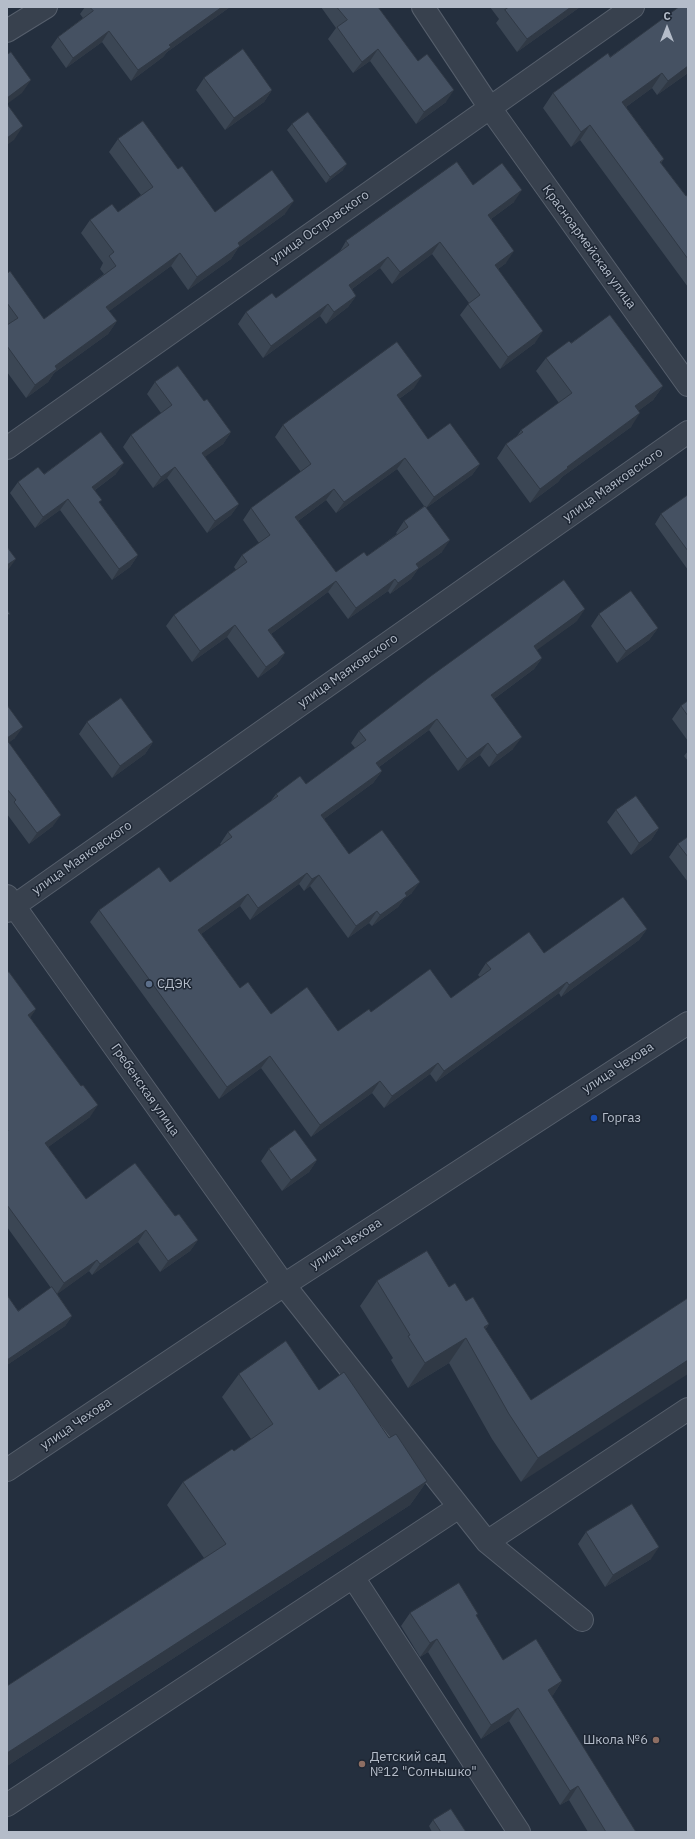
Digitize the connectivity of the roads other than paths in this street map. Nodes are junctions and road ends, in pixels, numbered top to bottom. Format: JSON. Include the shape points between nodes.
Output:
{"nodes":[{"id":1,"x":46,"y":7,"type":"edge"},
{"id":2,"x":423,"y":7,"type":"edge"},
{"id":3,"x":633,"y":7,"type":"edge"},
{"id":4,"x":7,"y":31,"type":"edge"},
{"id":5,"x":490,"y":108,"type":"junction"},
{"id":6,"x":688,"y":385,"type":"edge"},
{"id":7,"x":688,"y":432,"type":"edge"},
{"id":8,"x":7,"y":448,"type":"edge"},
{"id":9,"x":9,"y":904,"type":"edge"},
{"id":10,"x":688,"y":1023,"type":"edge"},
{"id":11,"x":284,"y":1285,"type":"junction"},
{"id":12,"x":688,"y":1409,"type":"edge"},
{"id":13,"x":7,"y":1470,"type":"edge"},
{"id":14,"x":459,"y":1507,"type":"junction"},
{"id":15,"x":487,"y":1542,"type":"junction"},
{"id":16,"x":353,"y":1577,"type":"junction"},
{"id":17,"x":582,"y":1620,"type":"dead end"},
{"id":18,"x":7,"y":1805,"type":"edge"},
{"id":19,"x":519,"y":1832,"type":"edge"}],
"edges":[{"from":1,"to":4,"type":"street"},
{"from":2,"to":5,"type":"street","name":"Красноармейская улица"},
{"from":3,"to":5,"type":"street","name":"улица Островского"},
{"from":5,"to":6,"type":"street","name":"Красноармейская улица"},
{"from":5,"to":8,"type":"street","name":"улица Островского"},
{"from":7,"to":9,"type":"street","name":"улица Маяковского"},
{"from":9,"to":11,"type":"street","name":"Гребенская улица"},
{"from":10,"to":11,"type":"street","name":"улица Чехова"},
{"from":11,"to":13,"type":"street","name":"улица Чехова"},
{"from":11,"to":14,"type":"street","name":"Гребенская улица"},
{"from":12,"to":15,"type":"street"},
{"from":14,"to":15,"type":"street","name":"Гребенская улица"},
{"from":14,"to":16,"type":"street"},
{"from":15,"to":17,"type":"street","name":"Гребенская улица"},
{"from":16,"to":18,"type":"street"},
{"from":16,"to":19,"type":"street"}]}
